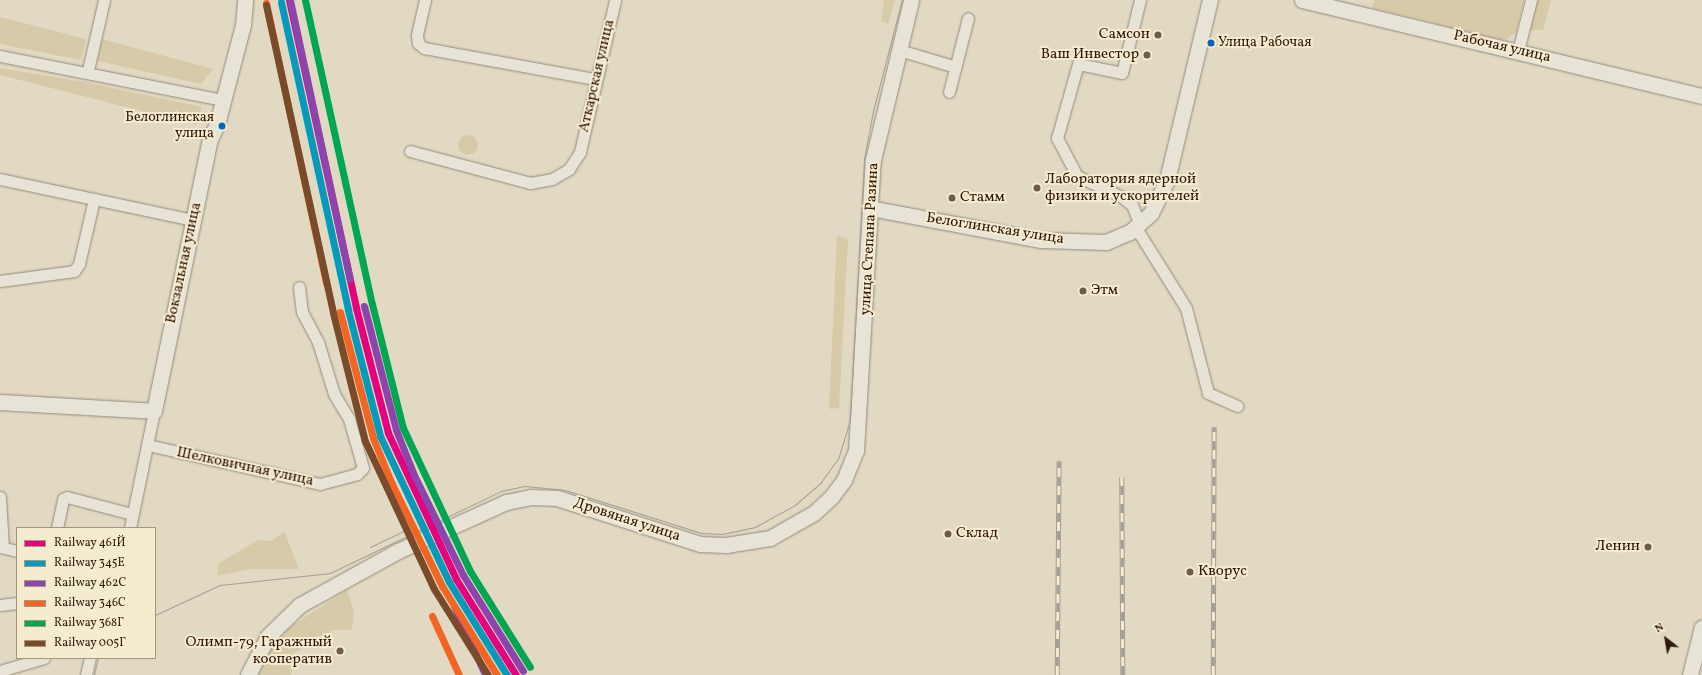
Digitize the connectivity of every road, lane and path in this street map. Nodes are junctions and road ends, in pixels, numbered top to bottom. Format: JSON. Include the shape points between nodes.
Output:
{"nodes":[{"id":1,"x":104,"y":0,"type":"edge"},
{"id":2,"x":245,"y":0,"type":"edge"},
{"id":3,"x":425,"y":0,"type":"edge"},
{"id":4,"x":615,"y":0,"type":"edge"},
{"id":5,"x":911,"y":0,"type":"edge"},
{"id":6,"x":1140,"y":0,"type":"edge"},
{"id":7,"x":1210,"y":0,"type":"edge"},
{"id":8,"x":1302,"y":0,"type":"edge"},
{"id":9,"x":1531,"y":0,"type":"edge"},
{"id":10,"x":968,"y":18,"type":"dead end"},
{"id":11,"x":899,"y":50,"type":"junction"},
{"id":12,"x":1518,"y":51,"type":"junction"},
{"id":13,"x":0,"y":56,"type":"edge"},
{"id":14,"x":956,"y":66,"type":"junction"},
{"id":15,"x":88,"y":70,"type":"junction"},
{"id":16,"x":595,"y":79,"type":"junction"},
{"id":17,"x":949,"y":92,"type":"dead end"},
{"id":18,"x":1702,"y":96,"type":"edge"},
{"id":19,"x":222,"y":100,"type":"junction"},
{"id":20,"x":410,"y":151,"type":"dead end"},
{"id":21,"x":0,"y":179,"type":"edge"},
{"id":22,"x":94,"y":199,"type":"junction"},
{"id":23,"x":870,"y":208,"type":"junction"},
{"id":24,"x":193,"y":220,"type":"junction"},
{"id":25,"x":1138,"y":226,"type":"junction"},
{"id":26,"x":0,"y":281,"type":"edge"},
{"id":27,"x":299,"y":287,"type":"dead end"},
{"id":28,"x":0,"y":402,"type":"edge"},
{"id":29,"x":1237,"y":406,"type":"dead end"},
{"id":30,"x":154,"y":411,"type":"junction"},
{"id":31,"x":148,"y":446,"type":"junction"},
{"id":32,"x":844,"y":480,"type":"joint"},
{"id":33,"x":0,"y":497,"type":"edge"},
{"id":34,"x":132,"y":514,"type":"junction"},
{"id":35,"x":57,"y":527,"type":"edge"},
{"id":36,"x":130,"y":527,"type":"edge"},
{"id":37,"x":1,"y":547,"type":"edge"},
{"id":38,"x":16,"y":551,"type":"edge"},
{"id":39,"x":16,"y":603,"type":"edge"},
{"id":40,"x":0,"y":605,"type":"edge"},
{"id":41,"x":1702,"y":626,"type":"edge"},
{"id":42,"x":38,"y":659,"type":"edge"},
{"id":43,"x":90,"y":659,"type":"edge"},
{"id":44,"x":0,"y":671,"type":"edge"},
{"id":45,"x":86,"y":675,"type":"edge"},
{"id":46,"x":248,"y":675,"type":"edge"},
{"id":47,"x":1690,"y":675,"type":"edge"}],
"edges":[{"from":1,"to":15,"type":"street"},
{"from":2,"to":19,"type":"main road","name":"Вокзальная улица","via":[[243,25]]},
{"from":3,"to":16,"type":"street","via":[[418,42],[424,48]]},
{"from":4,"to":16,"type":"street","name":"Аткарская улица"},
{"from":5,"to":11,"type":"main road","name":"улица Степана Разина"},
{"from":6,"to":25,"type":"street","via":[[1122,74],[1078,64],[1057,138],[1074,172],[1122,196],[1132,205]]},
{"from":7,"to":25,"type":"main road","via":[[1167,180],[1161,198]]},
{"from":8,"to":12,"type":"main road","name":"Рабочая улица"},
{"from":9,"to":12,"type":"street"},
{"from":10,"to":14,"type":"street"},
{"from":11,"to":14,"type":"street"},
{"from":11,"to":23,"type":"main road","name":"улица Степана Разина","via":[[873,160]]},
{"from":12,"to":18,"type":"main road","name":"Рабочая улица"},
{"from":13,"to":15,"type":"street"},
{"from":14,"to":17,"type":"street"},
{"from":15,"to":19,"type":"street"},
{"from":16,"to":20,"type":"street","name":"Аткарская улица","via":[[580,152],[569,169],[552,179],[530,183]]},
{"from":19,"to":24,"type":"main road","name":"Вокзальная улица"},
{"from":21,"to":22,"type":"street"},
{"from":22,"to":24,"type":"street"},
{"from":22,"to":26,"type":"street","via":[[74,271]]},
{"from":23,"to":25,"type":"main road","name":"Белоглинская улица","via":[[1057,241],[1106,242]]},
{"from":23,"to":32,"type":"main road","name":"улица Степана Разина","via":[[860,423],[856,451]]},
{"from":24,"to":30,"type":"main road","name":"Вокзальная улица"},
{"from":25,"to":29,"type":"street","via":[[1186,308],[1208,393]]},
{"from":27,"to":31,"type":"street","name":"Шелковичная улица","via":[[302,312],[318,342],[334,394],[349,419],[363,468],[357,474],[320,484]]},
{"from":28,"to":30,"type":"main road"},
{"from":30,"to":31,"type":"street","name":"Вокзальная улица"},
{"from":31,"to":34,"type":"street","name":"Вокзальная улица"},
{"from":32,"to":46,"type":"main road","name":"Дровяная улица","via":[[814,513],[792,528],[750,544],[700,544],[544,496],[520,498],[491,508],[398,551],[333,585],[281,620],[256,654]]},
{"from":33,"to":37,"type":"street"},
{"from":34,"to":35,"type":"street","via":[[63,499]]},
{"from":34,"to":36,"type":"street","name":"Вокзальная улица"},
{"from":37,"to":38,"type":"street"},
{"from":39,"to":40,"type":"street"},
{"from":41,"to":47,"type":"main road"},
{"from":42,"to":44,"type":"street"},
{"from":43,"to":45,"type":"street"}]}
